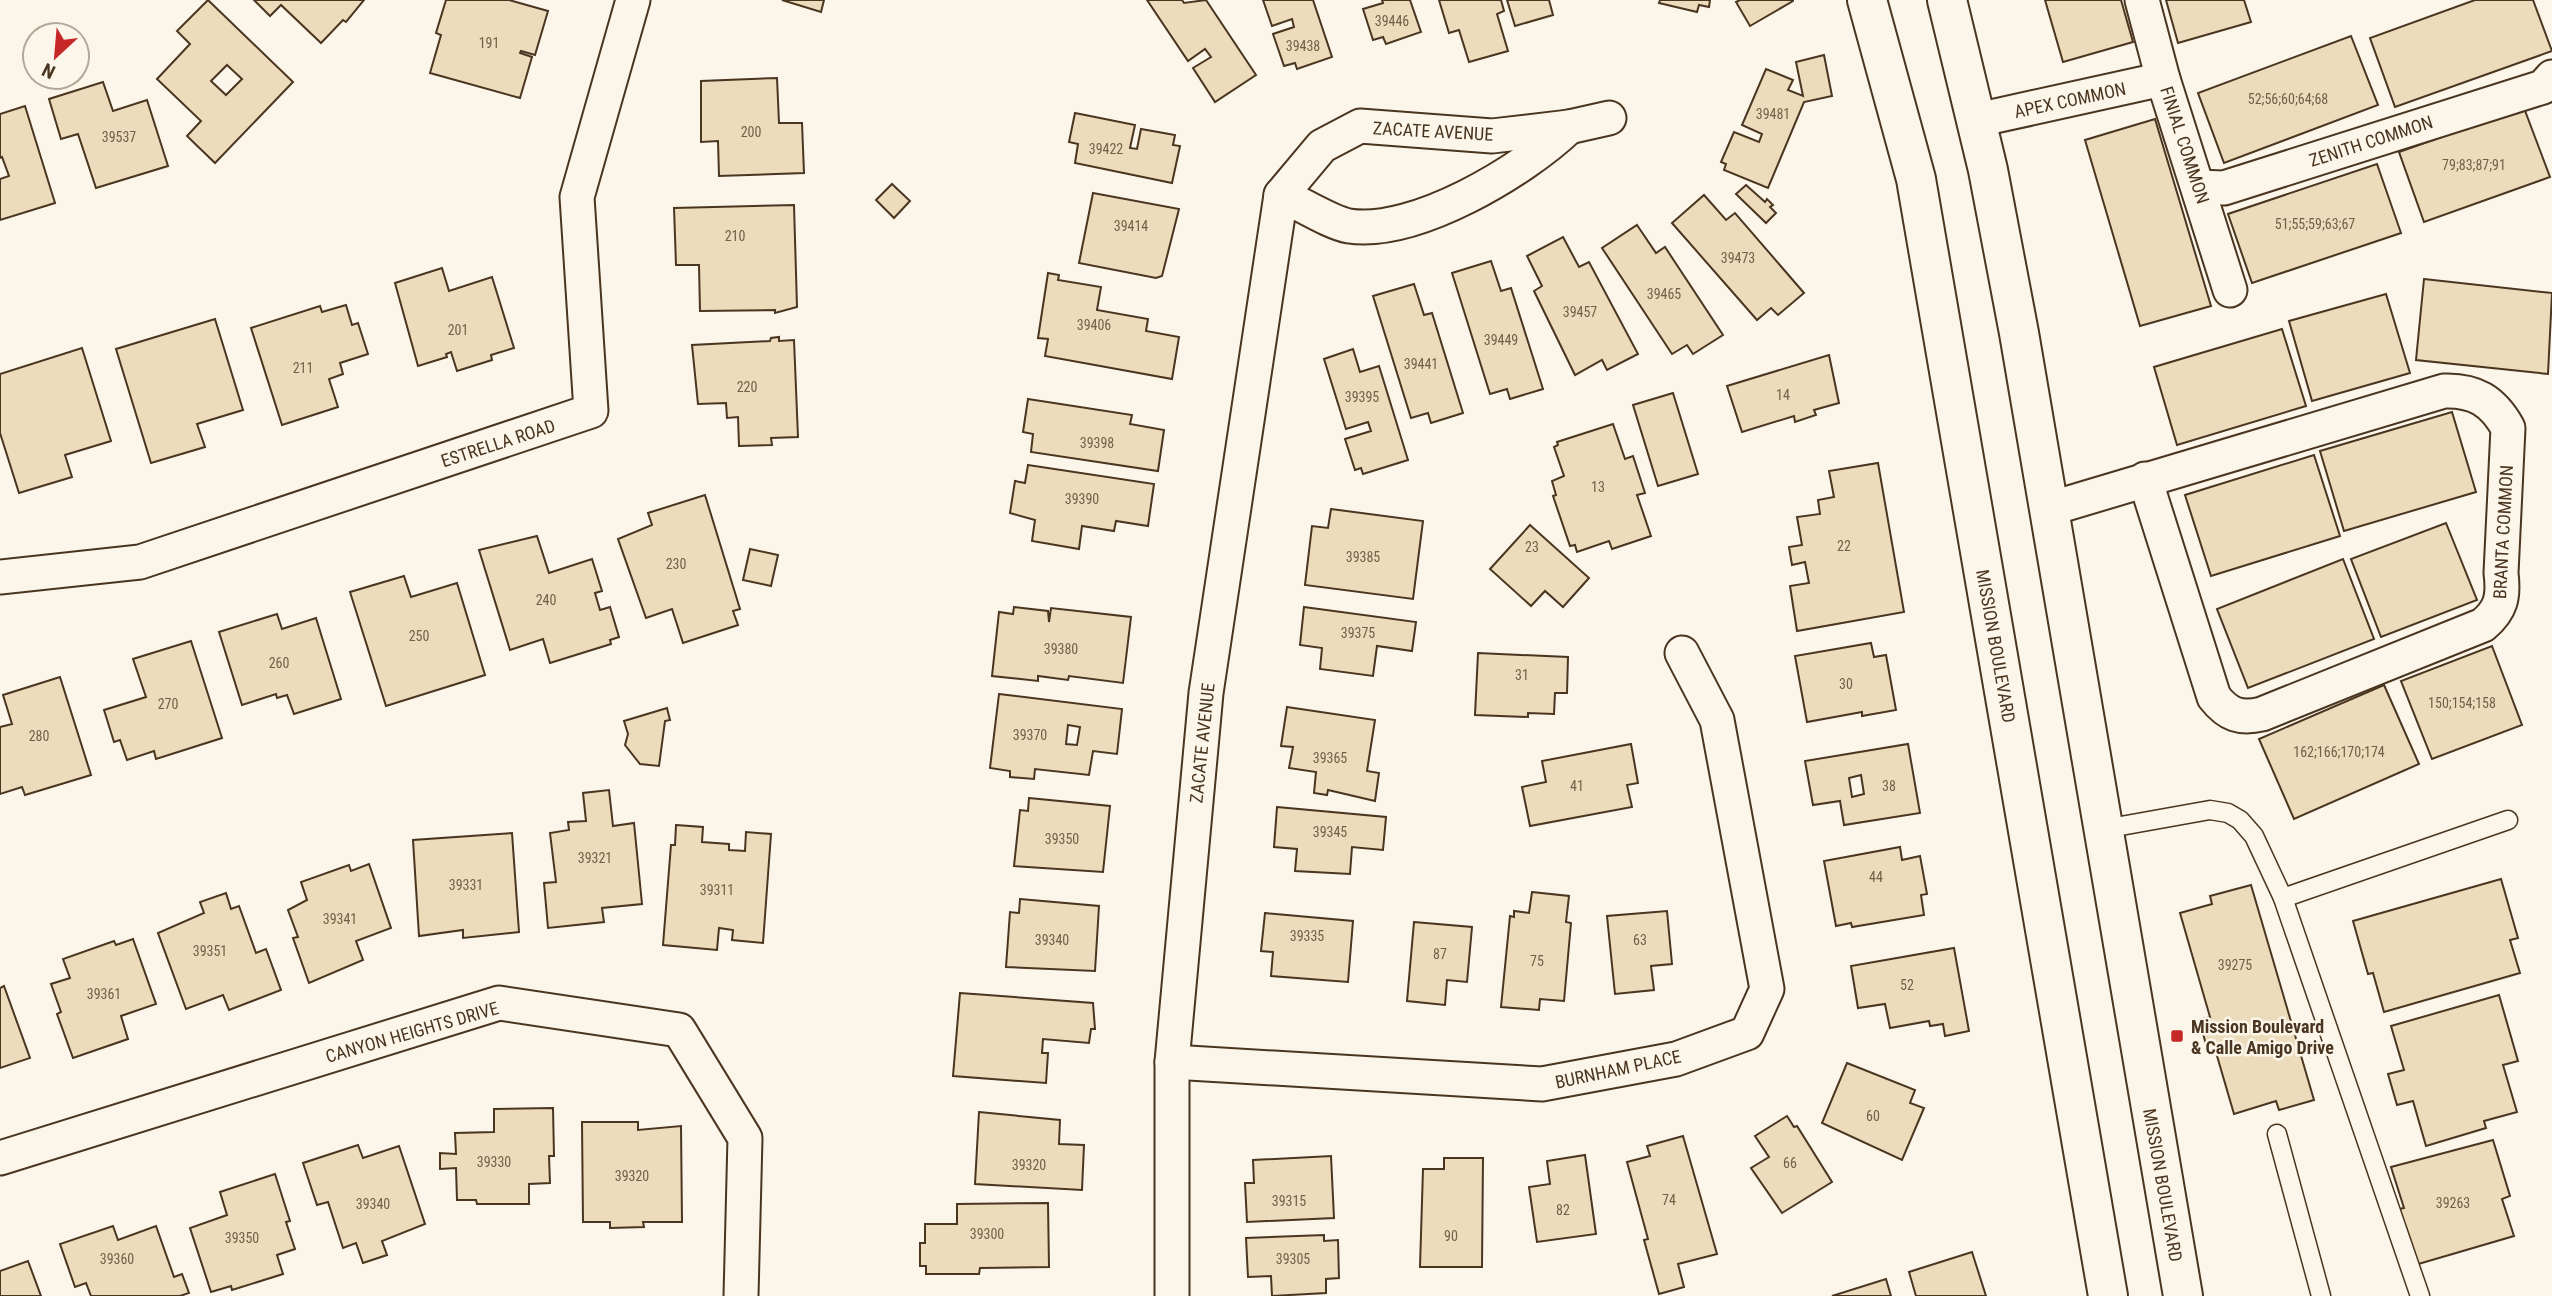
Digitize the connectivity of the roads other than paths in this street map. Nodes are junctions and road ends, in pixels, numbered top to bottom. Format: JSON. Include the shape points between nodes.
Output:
{"nodes":[{"id":1,"x":633,"y":0,"type":"edge"},
{"id":2,"x":1867,"y":0,"type":"edge"},
{"id":3,"x":1947,"y":0,"type":"edge"},
{"id":4,"x":2142,"y":0,"type":"edge"},
{"id":5,"x":2164,"y":79,"type":"junction"},
{"id":6,"x":2547,"y":82,"type":"edge"},
{"id":7,"x":1609,"y":118,"type":"dead end"},
{"id":8,"x":1977,"y":120,"type":"junction"},
{"id":9,"x":1569,"y":127,"type":"junction"},
{"id":10,"x":2199,"y":187,"type":"junction"},
{"id":11,"x":1281,"y":195,"type":"junction"},
{"id":12,"x":2230,"y":290,"type":"dead end"},
{"id":13,"x":2145,"y":479,"type":"junction"},
{"id":14,"x":2049,"y":509,"type":"junction"},
{"id":15,"x":0,"y":577,"type":"edge"},
{"id":16,"x":1682,"y":653,"type":"dead end"},
{"id":17,"x":2508,"y":820,"type":"dead end"},
{"id":18,"x":2104,"y":829,"type":"junction"},
{"id":19,"x":2283,"y":898,"type":"junction"},
{"id":20,"x":1172,"y":1062,"type":"junction"},
{"id":21,"x":2277,"y":1134,"type":"dead end"},
{"id":22,"x":0,"y":1158,"type":"edge"},
{"id":23,"x":741,"y":1296,"type":"edge"},
{"id":24,"x":1172,"y":1296,"type":"edge"},
{"id":25,"x":2108,"y":1296,"type":"edge"},
{"id":26,"x":2183,"y":1296,"type":"edge"},
{"id":27,"x":2321,"y":1296,"type":"edge"},
{"id":28,"x":2420,"y":1296,"type":"edge"}],
"edges":[{"from":1,"to":15,"type":"street","name":"ESTRELLA ROAD","via":[[577,198],[591,411],[140,562]]},
{"from":2,"to":25,"type":"main road","name":"MISSION BOULEVARD","via":[[1916,179]]},
{"from":3,"to":8,"type":"main road","name":"MISSION BOULEVARD"},
{"from":4,"to":5,"type":"street","name":"FINIAL COMMON"},
{"from":5,"to":8,"type":"street","name":"APEX COMMON"},
{"from":5,"to":10,"type":"street","name":"FINIAL COMMON"},
{"from":6,"to":10,"type":"street","name":"ZENITH COMMON","via":[[2224,188]]},
{"from":7,"to":9,"type":"street","name":"ZACATE AVENUE"},
{"from":8,"to":14,"type":"main road","name":"MISSION BOULEVARD"},
{"from":9,"to":11,"type":"street","name":"ZACATE AVENUE","via":[[1492,136],[1360,126],[1322,146]]},
{"from":9,"to":11,"type":"street","name":"ZACATE AVENUE","via":[[1547,148],[1487,185],[1438,210],[1390,224],[1349,226]]},
{"from":10,"to":12,"type":"street","name":"FINIAL COMMON"},
{"from":11,"to":20,"type":"street","name":"ZACATE AVENUE","via":[[1206,693]]},
{"from":13,"to":13,"type":"street","name":"BRANTA COMMON","via":[[2444,391],[2464,390],[2499,411],[2508,428],[2503,593],[2497,613],[2483,625],[2262,714],[2245,718],[2225,711],[2214,696]]},
{"from":13,"to":14,"type":"street","name":"BRANTA COMMON"},
{"from":14,"to":18,"type":"main road","name":"MISSION BOULEVARD"},
{"from":16,"to":20,"type":"street","name":"BURNHAM PLACE","via":[[1717,720],[1767,989],[1747,1033],[1676,1059],[1542,1084]]},
{"from":17,"to":19,"type":"lane"},
{"from":18,"to":19,"type":"lane","via":[[2210,810],[2228,813],[2254,836]]},
{"from":18,"to":26,"type":"main road","name":"MISSION BOULEVARD"},
{"from":19,"to":28,"type":"lane"},
{"from":20,"to":24,"type":"street","name":"ZACATE AVENUE"},
{"from":21,"to":27,"type":"lane"},
{"from":22,"to":23,"type":"street","name":"CANYON HEIGHTS DRIVE","via":[[499,1003],[679,1030],[745,1138]]}]}
